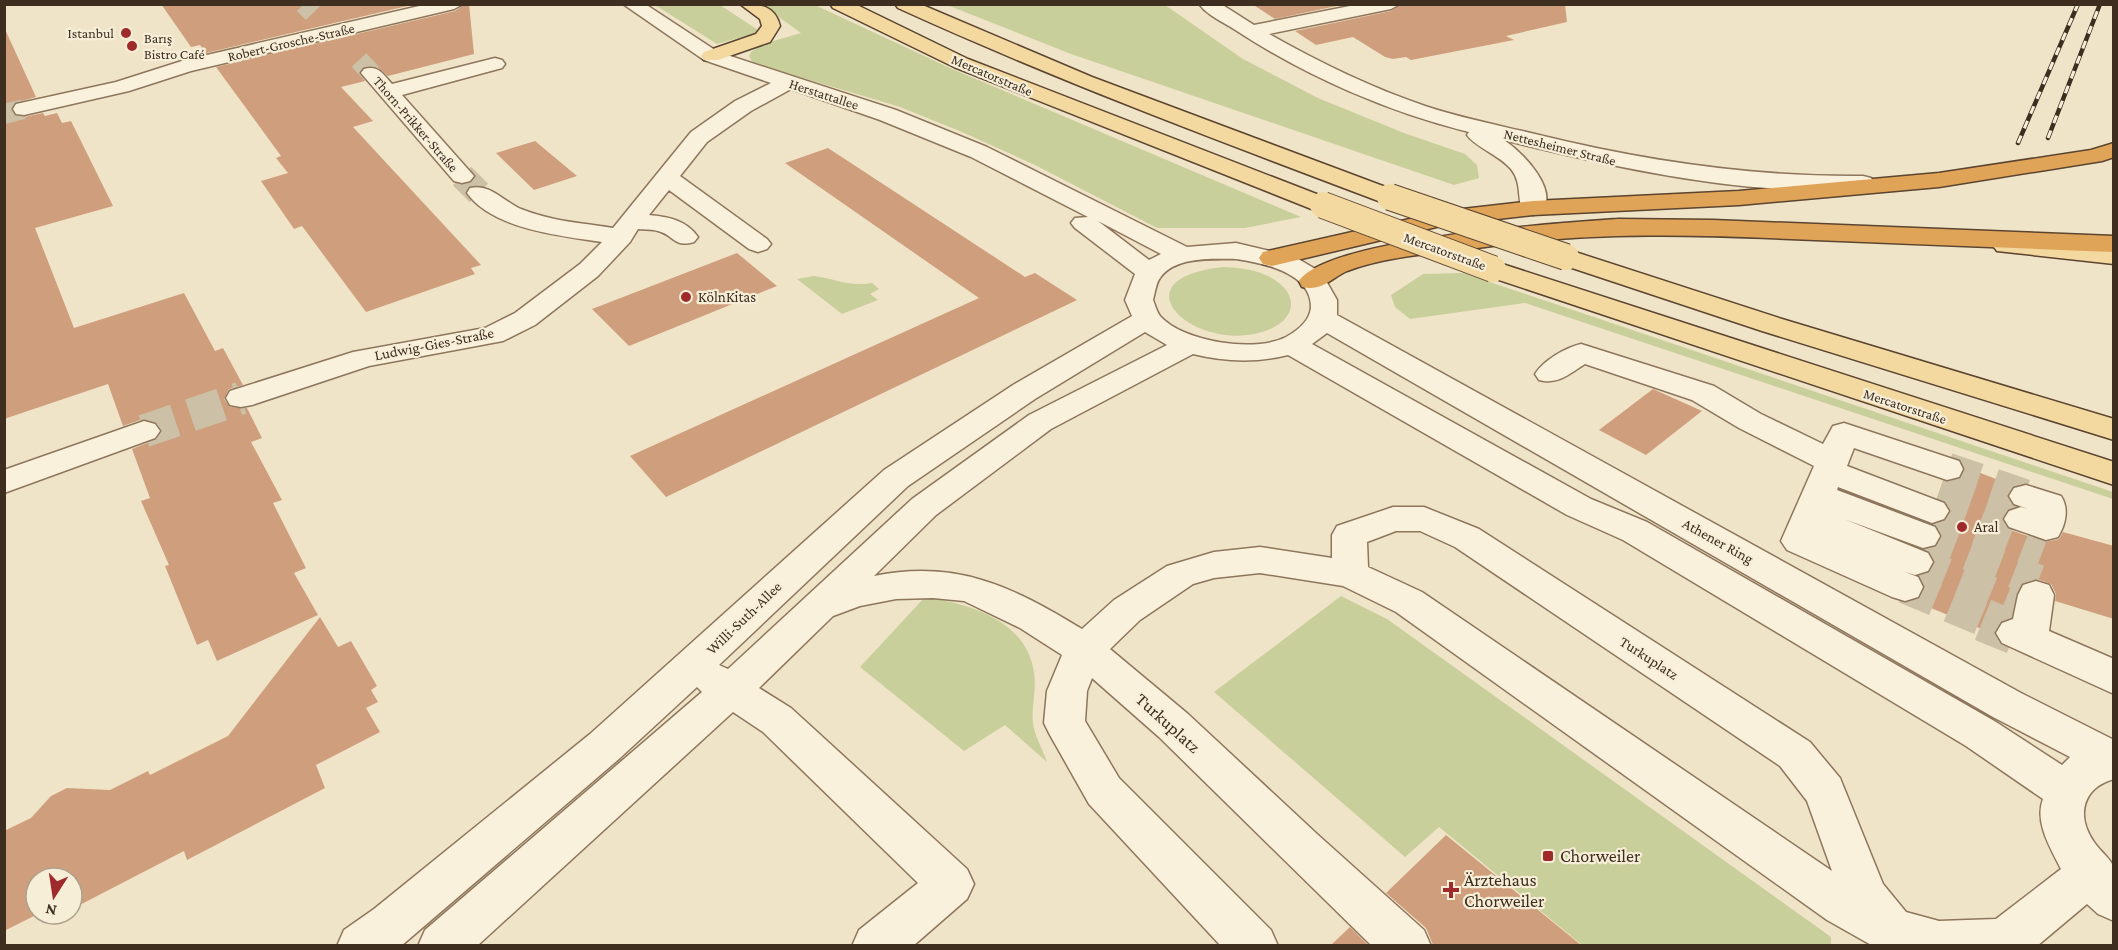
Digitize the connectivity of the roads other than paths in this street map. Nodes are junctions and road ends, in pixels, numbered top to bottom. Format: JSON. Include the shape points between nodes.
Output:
{"nodes":[{"id":1,"x":454,"y":4,"type":"edge"},
{"id":2,"x":632,"y":4,"type":"edge"},
{"id":3,"x":749,"y":4,"type":"edge"},
{"id":4,"x":839,"y":4,"type":"edge"},
{"id":5,"x":904,"y":4,"type":"edge"},
{"id":6,"x":911,"y":4,"type":"edge"},
{"id":7,"x":1208,"y":4,"type":"edge"},
{"id":8,"x":1391,"y":4,"type":"edge"},
{"id":9,"x":945,"y":23,"type":"junction"},
{"id":10,"x":1249,"y":32,"type":"junction"},
{"id":11,"x":711,"y":56,"type":"junction"},
{"id":12,"x":495,"y":64,"type":"dead end"},
{"id":13,"x":371,"y":73,"type":"tunnel mouth"},
{"id":14,"x":787,"y":83,"type":"junction"},
{"id":15,"x":388,"y":92,"type":"junction"},
{"id":16,"x":24,"y":109,"type":"tunnel mouth"},
{"id":17,"x":1421,"y":112,"type":"junction"},
{"id":18,"x":2114,"y":150,"type":"edge"},
{"id":19,"x":1021,"y":175,"type":"junction"},
{"id":20,"x":668,"y":177,"type":"junction"},
{"id":21,"x":1939,"y":180,"type":"junction"},
{"id":22,"x":1533,"y":208,"type":"junction"},
{"id":23,"x":627,"y":229,"type":"junction"},
{"id":24,"x":1872,"y":234,"type":"junction"},
{"id":25,"x":685,"y":237,"type":"dead end"},
{"id":26,"x":758,"y":244,"type":"dead end"},
{"id":27,"x":2114,"y":244,"type":"edge"},
{"id":28,"x":1184,"y":255,"type":"junction"},
{"id":29,"x":2114,"y":256,"type":"edge"},
{"id":30,"x":1272,"y":258,"type":"junction"},
{"id":31,"x":1150,"y":273,"type":"junction"},
{"id":32,"x":1312,"y":281,"type":"junction"},
{"id":33,"x":1147,"y":319,"type":"junction"},
{"id":34,"x":1323,"y":319,"type":"junction"},
{"id":35,"x":1189,"y":345,"type":"junction"},
{"id":36,"x":1292,"y":345,"type":"junction"},
{"id":37,"x":1550,"y":374,"type":"dead end"},
{"id":38,"x":241,"y":398,"type":"tunnel mouth"},
{"id":39,"x":2114,"y":428,"type":"edge"},
{"id":40,"x":144,"y":431,"type":"tunnel mouth"},
{"id":41,"x":2114,"y":474,"type":"edge"},
{"id":42,"x":4,"y":482,"type":"edge"},
{"id":43,"x":1820,"y":490,"type":"junction"},
{"id":44,"x":1927,"y":526,"type":"junction"},
{"id":45,"x":1774,"y":572,"type":"junction"},
{"id":46,"x":1350,"y":574,"type":"junction"},
{"id":47,"x":817,"y":609,"type":"junction"},
{"id":48,"x":2027,"y":617,"type":"tunnel mouth"},
{"id":49,"x":1084,"y":650,"type":"junction"},
{"id":50,"x":2113,"y":676,"type":"edge"},
{"id":51,"x":712,"y":679,"type":"junction"},
{"id":52,"x":2114,"y":761,"type":"edge"},
{"id":53,"x":2065,"y":790,"type":"junction"},
{"id":54,"x":2101,"y":886,"type":"edge"},
{"id":55,"x":1895,"y":932,"type":"junction"},
{"id":56,"x":384,"y":939,"type":"edge"},
{"id":57,"x":442,"y":945,"type":"edge"},
{"id":58,"x":876,"y":945,"type":"edge"},
{"id":59,"x":1254,"y":945,"type":"edge"},
{"id":60,"x":1407,"y":945,"type":"edge"}],
"edges":[{"from":1,"to":16,"type":"street","name":"Robert-Grosche-Straße","via":[[185,66],[122,87]]},
{"from":2,"to":11,"type":"street","name":"Herstattallee"},
{"from":3,"to":11,"type":"main road","via":[[769,17],[771,26],[764,38]]},
{"from":4,"to":41,"type":"main road","name":"Mercatorstraße","bridge":true,"via":[[961,63],[1493,269]]},
{"from":5,"to":9,"type":"main road","name":"Mercatorstraße"},
{"from":6,"to":9,"type":"main road"},
{"from":7,"to":10,"type":"street","name":"Nettesheimer Straße"},
{"from":8,"to":10,"type":"street"},
{"from":9,"to":39,"type":"main road","name":"Mercatorstraße","bridge":true,"via":[[1154,109],[1390,197],[1772,325]]},
{"from":10,"to":17,"type":"street","name":"Nettesheimer Straße","via":[[1303,62]]},
{"from":11,"to":14,"type":"street","name":"Herstattallee"},
{"from":12,"to":15,"type":"street"},
{"from":13,"to":15,"type":"street","name":"Thorn-Prikker-Straße"},
{"from":14,"to":19,"type":"street","name":"Herstattallee","via":[[888,115],[979,152]]},
{"from":14,"to":20,"type":"street","name":"Ludwig-Gies-Straße","via":[[743,106],[699,137]]},
{"from":15,"to":23,"type":"street","name":"Thorn-Prikker-Straße","via":[[489,203],[532,221]]},
{"from":17,"to":21,"type":"street","name":"Nettesheimer Straße","via":[[1656,169],[1741,180],[1822,184]]},
{"from":17,"to":22,"type":"street","via":[[1489,140],[1521,165],[1532,187]]},
{"from":18,"to":21,"type":"highway"},
{"from":19,"to":28,"type":"street","name":"Herstattallee"},
{"from":19,"to":31,"type":"street","name":"Herstattallee"},
{"from":20,"to":23,"type":"street","name":"Ludwig-Gies-Straße"},
{"from":20,"to":26,"type":"street"},
{"from":21,"to":22,"type":"highway","via":[[1739,198]]},
{"from":22,"to":30,"type":"highway","via":[[1445,218]]},
{"from":23,"to":25,"type":"street","name":"Thorn-Prikker-Straße","via":[[667,224]]},
{"from":23,"to":38,"type":"street","name":"Ludwig-Gies-Straße","via":[[589,270],[556,297],[493,335],[363,358]]},
{"from":24,"to":27,"type":"highway"},
{"from":24,"to":29,"type":"main road"},
{"from":24,"to":32,"type":"highway","via":[[1618,227],[1520,234],[1383,254],[1337,266]]},
{"from":28,"to":30,"type":"street","via":[[1236,251]]},
{"from":28,"to":31,"type":"street"},
{"from":30,"to":32,"type":"street"},
{"from":31,"to":33,"type":"street","via":[[1140,287],[1139,303]]},
{"from":32,"to":34,"type":"street","via":[[1325,306]]},
{"from":33,"to":35,"type":"street","via":[[1157,329]]},
{"from":33,"to":51,"type":"street","name":"Willi-Suth-Allee","via":[[1024,392],[896,478],[759,603]]},
{"from":34,"to":36,"type":"street","via":[[1312,334]]},
{"from":34,"to":45,"type":"street","name":"Athener Ring"},
{"from":35,"to":36,"type":"street","via":[[1242,354]]},
{"from":35,"to":47,"type":"street","name":"Willi-Suth-Allee","via":[[1040,422],[924,507]]},
{"from":36,"to":53,"type":"street","via":[[1579,507],[1635,531],[1981,734]]},
{"from":37,"to":43,"type":"street","via":[[1581,353],[1703,393],[1750,421]]},
{"from":40,"to":42,"type":"street"},
{"from":43,"to":44,"type":"street"},
{"from":43,"to":44,"type":"street"},
{"from":43,"to":44,"type":"street","via":[[1844,433]]},
{"from":43,"to":45,"type":"street"},
{"from":45,"to":52,"type":"street","name":"Athener Ring","via":[[2007,705]]},
{"from":46,"to":49,"type":"street","via":[[1260,560],[1214,565],[1180,575],[1126,610]]},
{"from":46,"to":55,"type":"street","via":[[1409,602],[1843,905]]},
{"from":46,"to":55,"type":"street","name":"Turkuplatz","via":[[1349,535],[1392,519],[1424,519],[1467,538],[1794,754],[1825,791],[1865,898]]},
{"from":47,"to":49,"type":"street","name":"Turkuplatz","via":[[852,593],[909,584],[967,588],[1027,612]]},
{"from":47,"to":51,"type":"street","name":"Willi-Suth-Allee"},
{"from":48,"to":50,"type":"street"},
{"from":49,"to":59,"type":"street","via":[[1067,691],[1064,723],[1104,791]]},
{"from":49,"to":60,"type":"street","name":"Turkuplatz","via":[[1165,718]]},
{"from":51,"to":56,"type":"street","name":"Willi-Suth-Allee","via":[[605,746]]},
{"from":51,"to":57,"type":"street","name":"Willi-Suth-Allee"},
{"from":51,"to":58,"type":"street","via":[[777,720],[951,885]]},
{"from":52,"to":53,"type":"street","name":"Athener Ring","via":[[2084,771]]},
{"from":53,"to":54,"type":"street","via":[[2065,828],[2074,851]]},
{"from":54,"to":55,"type":"street","via":[[2005,942],[1939,944]]}]}
